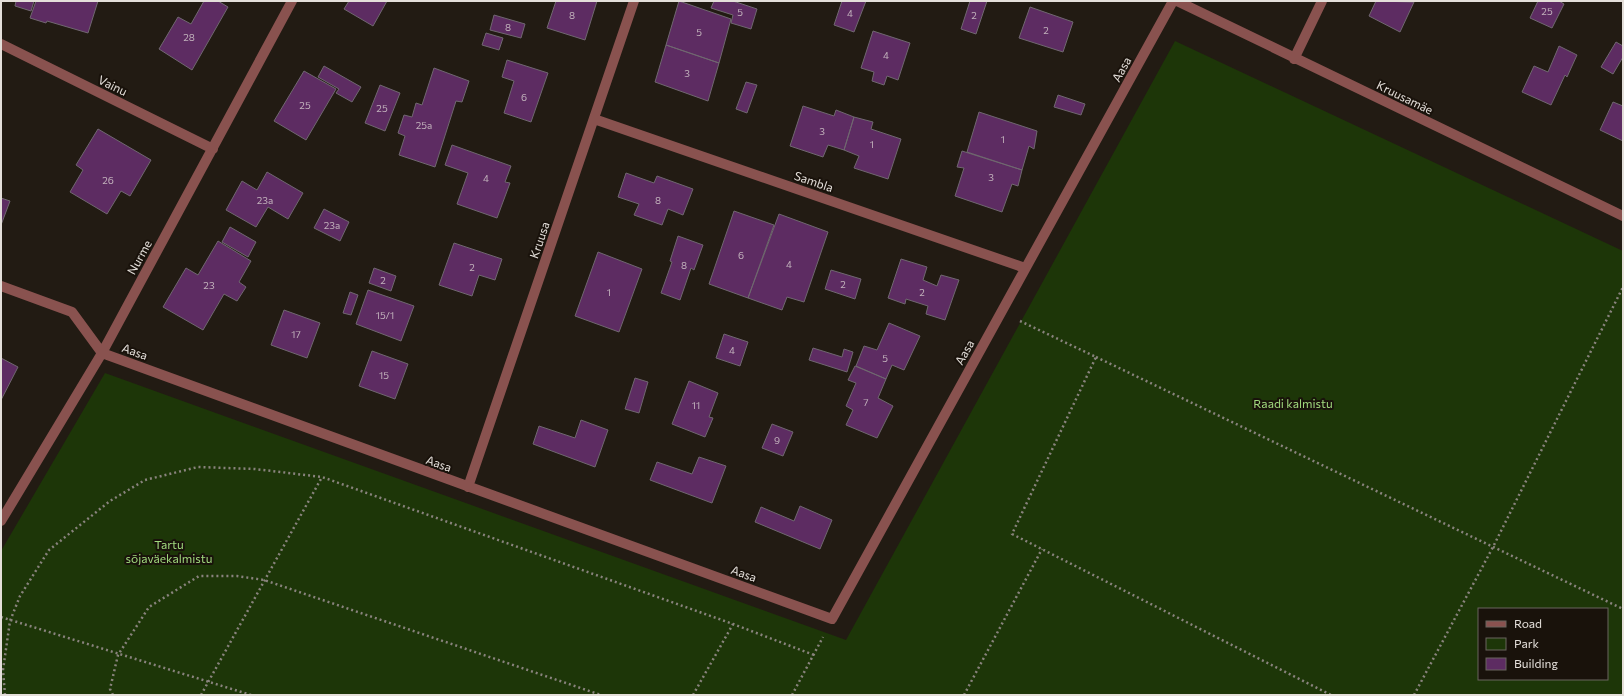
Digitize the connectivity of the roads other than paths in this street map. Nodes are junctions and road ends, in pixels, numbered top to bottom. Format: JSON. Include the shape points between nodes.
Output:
{"nodes":[{"id":1,"x":292,"y":1,"type":"edge"},
{"id":2,"x":634,"y":1,"type":"edge"},
{"id":3,"x":1173,"y":1,"type":"edge"},
{"id":4,"x":1177,"y":1,"type":"edge"},
{"id":5,"x":1322,"y":1,"type":"edge"},
{"id":6,"x":1,"y":44,"type":"edge"},
{"id":7,"x":1294,"y":59,"type":"junction"},
{"id":8,"x":594,"y":119,"type":"junction"},
{"id":9,"x":213,"y":149,"type":"junction"},
{"id":10,"x":1623,"y":216,"type":"edge"},
{"id":11,"x":1025,"y":268,"type":"junction"},
{"id":12,"x":1,"y":286,"type":"edge"},
{"id":13,"x":102,"y":352,"type":"junction"},
{"id":14,"x":468,"y":487,"type":"junction"},
{"id":15,"x":1,"y":521,"type":"edge"}],
"edges":[{"from":1,"to":9,"type":"street","name":"Nurme"},
{"from":2,"to":8,"type":"street","name":"Kruusa"},
{"from":3,"to":11,"type":"street","name":"Aasa"},
{"from":4,"to":7,"type":"street","name":"Kruusamäe"},
{"from":5,"to":7,"type":"street"},
{"from":6,"to":9,"type":"street","name":"Vainu"},
{"from":7,"to":10,"type":"street","name":"Kruusamäe"},
{"from":8,"to":11,"type":"street","name":"Sambla"},
{"from":8,"to":14,"type":"street","name":"Kruusa"},
{"from":9,"to":13,"type":"street","name":"Nurme"},
{"from":11,"to":14,"type":"street","name":"Aasa","via":[[832,619]]},
{"from":12,"to":13,"type":"street","via":[[72,312]]},
{"from":13,"to":14,"type":"street","name":"Aasa"},
{"from":13,"to":15,"type":"street","name":"Nurme"}]}
